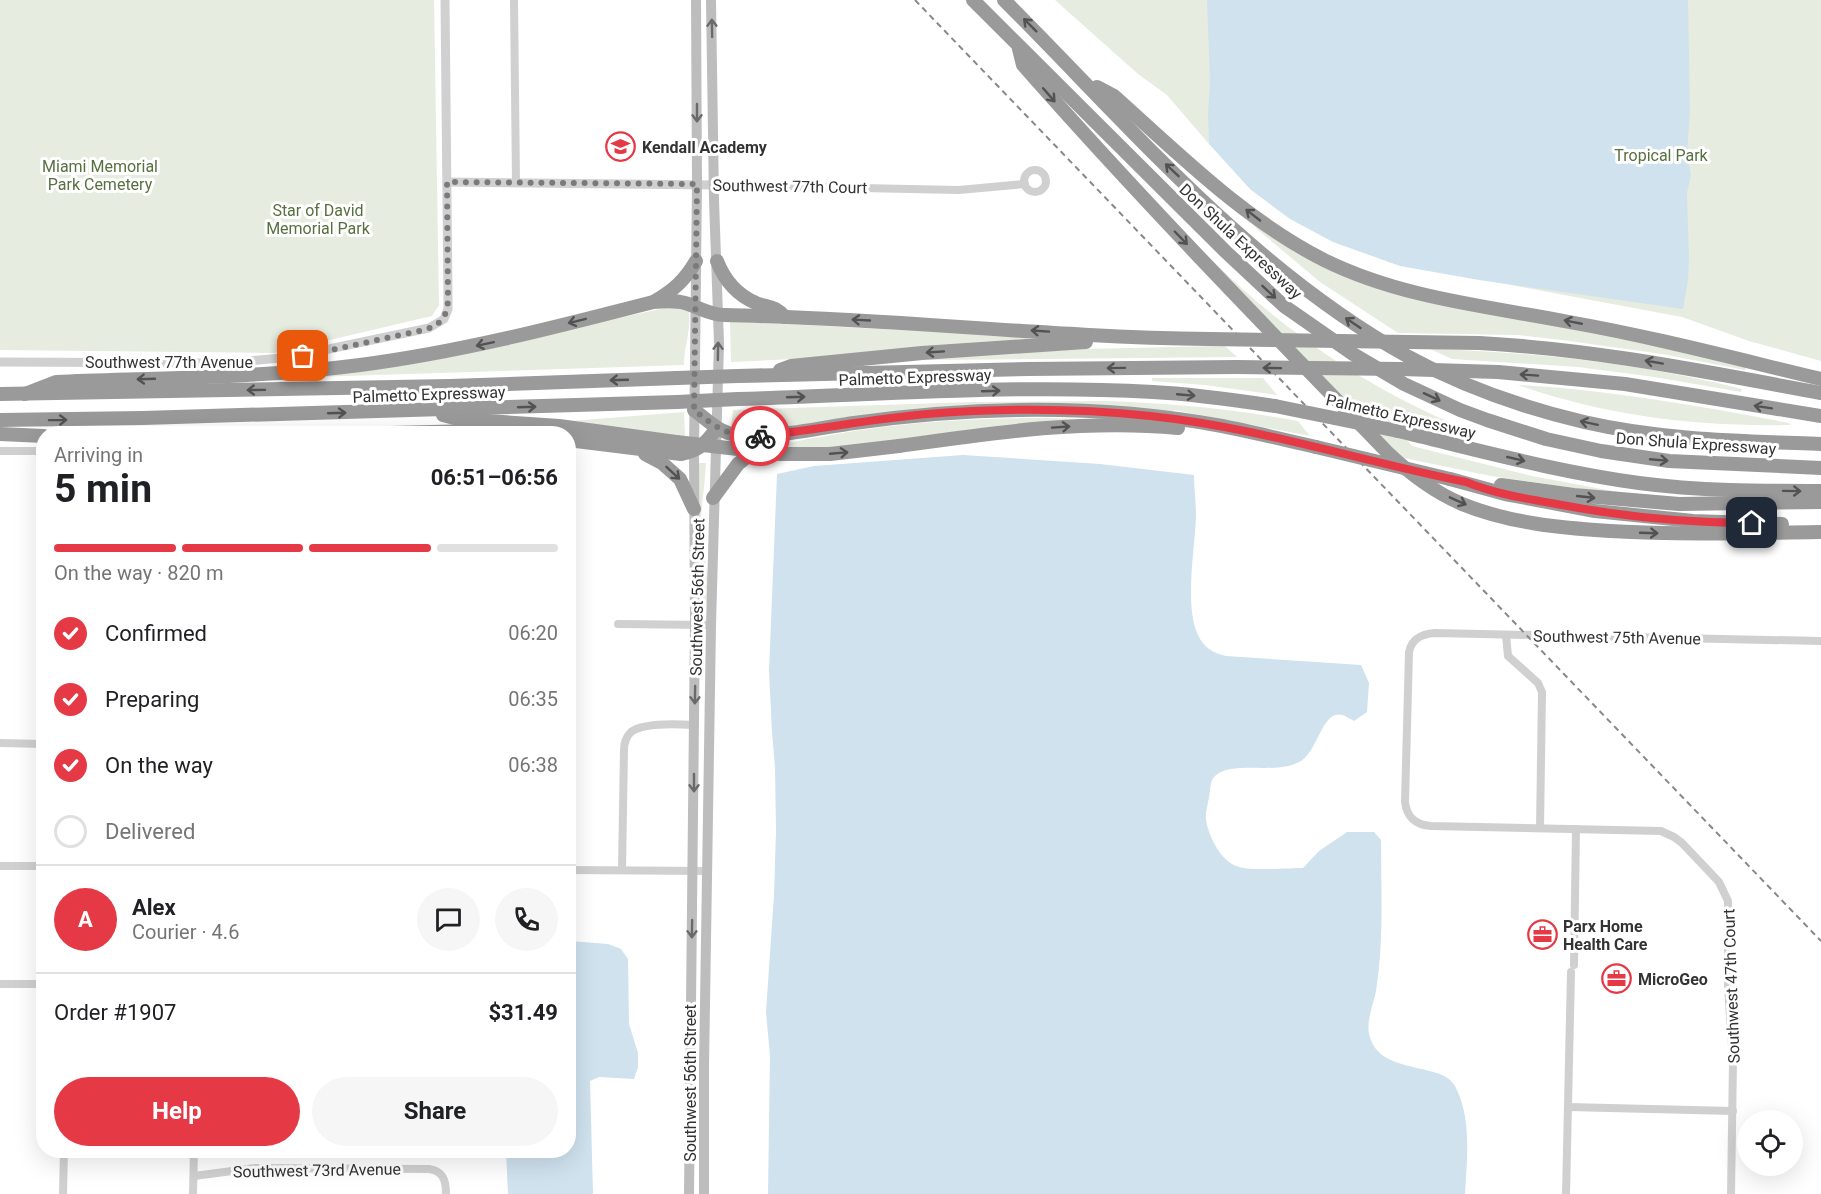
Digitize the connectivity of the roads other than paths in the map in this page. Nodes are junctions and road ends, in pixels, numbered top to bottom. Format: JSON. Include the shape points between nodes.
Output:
{"nodes":[{"id":1,"x":445,"y":0,"type":"edge"},
{"id":2,"x":514,"y":0,"type":"edge"},
{"id":3,"x":696,"y":0,"type":"edge"},
{"id":4,"x":711,"y":0,"type":"edge"},
{"id":5,"x":973,"y":0,"type":"edge"},
{"id":6,"x":1004,"y":0,"type":"edge"},
{"id":7,"x":1018,"y":47,"type":"junction"},
{"id":8,"x":1084,"y":80,"type":"junction"},
{"id":9,"x":447,"y":182,"type":"junction"},
{"id":10,"x":516,"y":182,"type":"junction"},
{"id":11,"x":697,"y":184,"type":"junction"},
{"id":12,"x":1025,"y":184,"type":"dead end"},
{"id":13,"x":714,"y":185,"type":"junction"},
{"id":14,"x":696,"y":261,"type":"junction"},
{"id":15,"x":717,"y":261,"type":"junction"},
{"id":16,"x":653,"y":302,"type":"junction"},
{"id":17,"x":695,"y":308,"type":"junction"},
{"id":18,"x":718,"y":315,"type":"junction"},
{"id":19,"x":785,"y":317,"type":"junction"},
{"id":20,"x":1119,"y":337,"type":"junction"},
{"id":21,"x":0,"y":362,"type":"edge"},
{"id":22,"x":764,"y":375,"type":"junction"},
{"id":23,"x":1821,"y":379,"type":"edge"},
{"id":24,"x":1821,"y":393,"type":"edge"},
{"id":25,"x":0,"y":394,"type":"edge"},
{"id":26,"x":25,"y":394,"type":"junction"},
{"id":27,"x":426,"y":410,"type":"junction"},
{"id":28,"x":694,"y":410,"type":"junction"},
{"id":29,"x":1821,"y":416,"type":"edge"},
{"id":30,"x":0,"y":420,"type":"edge"},
{"id":31,"x":559,"y":426,"type":"edge"},
{"id":32,"x":576,"y":428,"type":"edge"},
{"id":33,"x":717,"y":428,"type":"junction"},
{"id":34,"x":791,"y":431,"type":"junction"},
{"id":35,"x":1249,"y":433,"type":"junction"},
{"id":36,"x":0,"y":434,"type":"edge"},
{"id":37,"x":36,"y":436,"type":"edge"},
{"id":38,"x":576,"y":441,"type":"edge"},
{"id":39,"x":1821,"y":444,"type":"edge"},
{"id":40,"x":638,"y":449,"type":"junction"},
{"id":41,"x":0,"y":451,"type":"edge"},
{"id":42,"x":36,"y":451,"type":"edge"},
{"id":43,"x":694,"y":452,"type":"junction"},
{"id":44,"x":1821,"y":468,"type":"edge"},
{"id":45,"x":1466,"y":482,"type":"junction"},
{"id":46,"x":1821,"y":491,"type":"edge"},
{"id":47,"x":713,"y":498,"type":"junction"},
{"id":48,"x":1821,"y":502,"type":"edge"},
{"id":49,"x":694,"y":509,"type":"junction"},
{"id":50,"x":1821,"y":524,"type":"edge"},
{"id":51,"x":1821,"y":532,"type":"edge"},
{"id":52,"x":618,"y":624,"type":"dead end"},
{"id":53,"x":696,"y":624,"type":"junction"},
{"id":54,"x":711,"y":625,"type":"junction"},
{"id":55,"x":1506,"y":634,"type":"junction"},
{"id":56,"x":1821,"y":641,"type":"edge"},
{"id":57,"x":694,"y":724,"type":"junction"},
{"id":58,"x":710,"y":725,"type":"junction"},
{"id":59,"x":0,"y":743,"type":"edge"},
{"id":60,"x":36,"y":744,"type":"edge"},
{"id":61,"x":1415,"y":822,"type":"joint"},
{"id":62,"x":1540,"y":828,"type":"junction"},
{"id":63,"x":1576,"y":829,"type":"junction"},
{"id":64,"x":0,"y":866,"type":"edge"},
{"id":65,"x":36,"y":866,"type":"edge"},
{"id":66,"x":576,"y":870,"type":"edge"},
{"id":67,"x":622,"y":870,"type":"junction"},
{"id":68,"x":693,"y":871,"type":"junction"},
{"id":69,"x":708,"y":871,"type":"junction"},
{"id":70,"x":0,"y":984,"type":"edge"},
{"id":71,"x":36,"y":984,"type":"edge"},
{"id":72,"x":1568,"y":1107,"type":"junction"},
{"id":73,"x":1733,"y":1111,"type":"junction"},
{"id":74,"x":64,"y":1158,"type":"edge"},
{"id":75,"x":194,"y":1158,"type":"edge"},
{"id":76,"x":194,"y":1176,"type":"junction"},
{"id":77,"x":63,"y":1194,"type":"edge"},
{"id":78,"x":194,"y":1194,"type":"edge"},
{"id":79,"x":446,"y":1194,"type":"edge"},
{"id":80,"x":689,"y":1194,"type":"edge"},
{"id":81,"x":704,"y":1194,"type":"edge"},
{"id":82,"x":1566,"y":1194,"type":"edge"},
{"id":83,"x":1731,"y":1194,"type":"edge"}],
"edges":[{"from":1,"to":9,"type":"street"},
{"from":2,"to":10,"type":"street"},
{"from":3,"to":11,"type":"main road","name":"Southwest 56th Street","one_way":true},
{"from":13,"to":4,"type":"main road","name":"Southwest 56th Street","one_way":true},
{"from":5,"to":7,"type":"highway","name":"Don Shula Expressway"},
{"from":8,"to":6,"type":"highway","name":"Don Shula Expressway","one_way":true},
{"from":7,"to":44,"type":"highway","name":"Don Shula Expressway","one_way":true,"via":[[1284,306],[1404,384],[1507,427],[1601,451],[1669,461]]},
{"from":7,"to":51,"type":"highway","one_way":true,"via":[[1023,65],[1110,164],[1382,447],[1432,487],[1462,504],[1499,516],[1568,528],[1693,534]]},
{"from":23,"to":8,"type":"highway","one_way":true,"via":[[1630,333],[1414,293],[1346,270],[1264,224],[1114,96]]},
{"from":39,"to":8,"type":"highway","name":"Don Shula Expressway","one_way":true,"via":[[1694,439],[1607,427],[1516,402],[1425,365],[1323,303],[1277,267],[1157,156]]},
{"from":9,"to":10,"type":"street","name":"Southwest 77th Court"},
{"from":9,"to":21,"type":"street","name":"Southwest 77th Avenue","via":[[448,303],[441,322],[424,330],[315,354],[260,361]]},
{"from":10,"to":11,"type":"street","name":"Southwest 77th Court"},
{"from":11,"to":13,"type":"street","name":"Southwest 77th Court"},
{"from":11,"to":14,"type":"main road","name":"Southwest 56th Street"},
{"from":12,"to":13,"type":"street","name":"Southwest 77th Court","via":[[959,190]]},
{"from":13,"to":15,"type":"main road","name":"Southwest 56th Street"},
{"from":14,"to":16,"type":"highway","via":[[676,288]]},
{"from":14,"to":17,"type":"main road","name":"Southwest 56th Street"},
{"from":15,"to":18,"type":"main road","name":"Southwest 56th Street"},
{"from":15,"to":19,"type":"highway","via":[[730,284],[745,297],[776,308]]},
{"from":16,"to":17,"type":"highway","via":[[677,301]]},
{"from":16,"to":26,"type":"highway","one_way":true,"via":[[486,344],[393,360],[295,372],[56,382]]},
{"from":17,"to":18,"type":"highway"},
{"from":17,"to":28,"type":"main road","name":"Southwest 56th Street"},
{"from":18,"to":19,"type":"highway"},
{"from":33,"to":18,"type":"main road","name":"Southwest 56th Street","one_way":true},
{"from":20,"to":19,"type":"highway","one_way":true},
{"from":20,"to":22,"type":"highway","one_way":true,"via":[[791,366]]},
{"from":24,"to":20,"type":"highway","one_way":true,"bridge":true,"via":[[1602,354],[1522,345]]},
{"from":22,"to":26,"type":"highway","name":"Palmetto Expressway","one_way":true,"bridge":true},
{"from":29,"to":22,"type":"highway","name":"Palmetto Expressway","one_way":true,"bridge":true,"via":[[1625,384],[1498,372],[1237,367]]},
{"from":25,"to":26,"type":"highway","name":"Palmetto Expressway"},
{"from":30,"to":27,"type":"highway","name":"Palmetto Expressway","one_way":true},
{"from":27,"to":31,"type":"highway","one_way":true,"bridge":true,"via":[[458,418]]},
{"from":27,"to":46,"type":"highway","name":"Palmetto Expressway","one_way":true,"bridge":true,"via":[[1010,390],[1185,394],[1275,406],[1632,482],[1701,489]]},
{"from":28,"to":33,"type":"highway"},
{"from":28,"to":43,"type":"main road","name":"Southwest 56th Street"},
{"from":32,"to":35,"type":"highway","one_way":true,"bridge":true,"via":[[781,454],[830,454],[1077,426]]},
{"from":33,"to":34,"type":"highway","via":[[741,436]]},
{"from":33,"to":43,"type":"highway","via":[[704,446]]},
{"from":33,"to":47,"type":"main road","name":"Southwest 56th Street"},
{"from":34,"to":35,"type":"highway","via":[[927,414],[1032,410],[1151,416]]},
{"from":34,"to":47,"type":"highway","via":[[745,457]]},
{"from":35,"to":45,"type":"highway","bridge":true},
{"from":36,"to":37,"type":"highway"},
{"from":38,"to":40,"type":"highway"},
{"from":40,"to":43,"type":"highway"},
{"from":40,"to":49,"type":"highway","one_way":true,"via":[[673,471]]},
{"from":41,"to":42,"type":"street"},
{"from":43,"to":49,"type":"main road","name":"Southwest 56th Street"},
{"from":45,"to":48,"type":"highway","one_way":true,"via":[[1671,503]]},
{"from":45,"to":50,"type":"highway","via":[[1535,500],[1640,517]]},
{"from":47,"to":54,"type":"main road","name":"Southwest 56th Street"},
{"from":49,"to":53,"type":"main road","name":"Southwest 56th Street"},
{"from":52,"to":53,"type":"street"},
{"from":53,"to":54,"type":"street"},
{"from":53,"to":57,"type":"main road","name":"Southwest 56th Street","one_way":true},
{"from":54,"to":58,"type":"main road","name":"Southwest 56th Street"},
{"from":55,"to":56,"type":"street","name":"Southwest 75th Avenue"},
{"from":55,"to":61,"type":"street","name":"Southwest 75th Avenue","via":[[1424,634],[1411,645],[1405,802]]},
{"from":55,"to":62,"type":"street","via":[[1508,656],[1538,683],[1542,692]]},
{"from":57,"to":58,"type":"main road"},
{"from":57,"to":67,"type":"street","via":[[639,729],[630,733],[625,742]]},
{"from":57,"to":68,"type":"main road","name":"Southwest 56th Street","one_way":true},
{"from":58,"to":69,"type":"main road","name":"Southwest 56th Street"},
{"from":59,"to":60,"type":"street"},
{"from":61,"to":62,"type":"street","name":"Southwest 47th Court","via":[[1431,826]]},
{"from":62,"to":63,"type":"street","name":"Southwest 47th Court"},
{"from":63,"to":72,"type":"street"},
{"from":63,"to":73,"type":"street","name":"Southwest 47th Court","via":[[1665,832],[1682,843],[1723,887],[1729,907]]},
{"from":64,"to":65,"type":"street"},
{"from":66,"to":67,"type":"street"},
{"from":67,"to":68,"type":"street"},
{"from":68,"to":69,"type":"street"},
{"from":68,"to":80,"type":"main road","name":"Southwest 56th Street","one_way":true},
{"from":69,"to":81,"type":"main road","name":"Southwest 56th Street"},
{"from":70,"to":71,"type":"street"},
{"from":72,"to":73,"type":"street"},
{"from":72,"to":82,"type":"street"},
{"from":73,"to":83,"type":"street","name":"Southwest 47th Court"},
{"from":74,"to":77,"type":"street"},
{"from":75,"to":76,"type":"street"},
{"from":76,"to":78,"type":"street"},
{"from":76,"to":79,"type":"street","name":"Southwest 73rd Avenue","via":[[255,1168],[429,1168],[440,1173]]}]}
